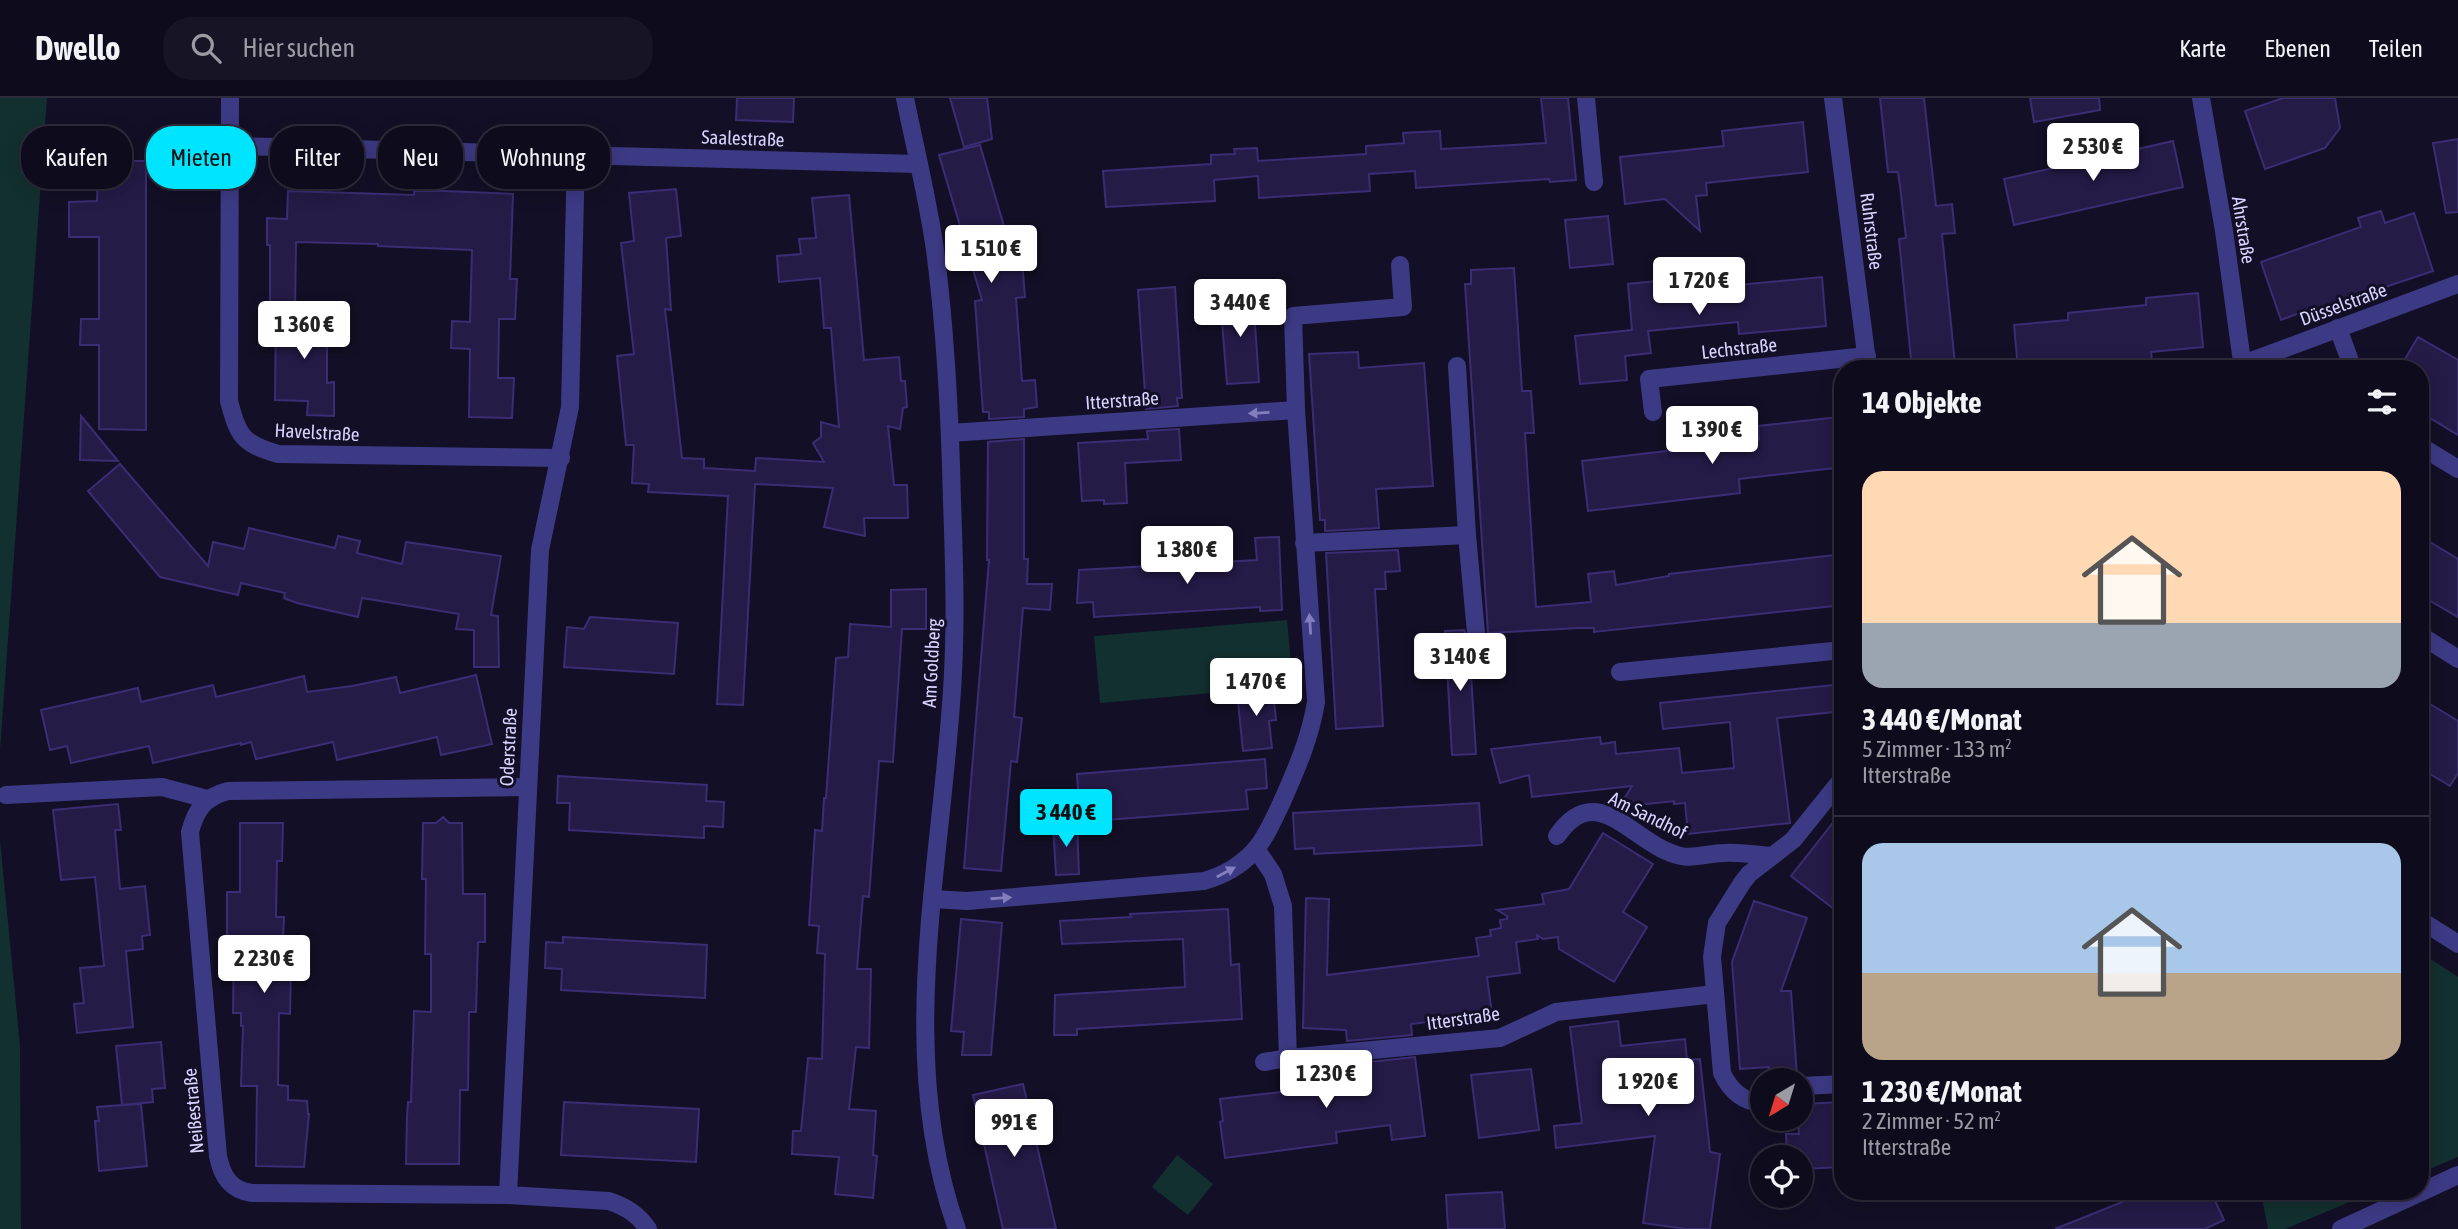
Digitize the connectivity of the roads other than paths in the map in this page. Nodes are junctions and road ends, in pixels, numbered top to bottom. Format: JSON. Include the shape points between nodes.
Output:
{"nodes":[{"id":1,"x":230,"y":98,"type":"edge"},
{"id":2,"x":905,"y":98,"type":"edge"},
{"id":3,"x":1586,"y":98,"type":"edge"},
{"id":4,"x":1833,"y":98,"type":"edge"},
{"id":5,"x":2201,"y":98,"type":"edge"},
{"id":6,"x":231,"y":126,"type":"edge"},
{"id":7,"x":256,"y":147,"type":"edge"},
{"id":8,"x":477,"y":152,"type":"edge"},
{"id":9,"x":610,"y":156,"type":"edge"},
{"id":10,"x":918,"y":164,"type":"junction"},
{"id":11,"x":1594,"y":182,"type":"dead end"},
{"id":12,"x":231,"y":189,"type":"edge"},
{"id":13,"x":575,"y":189,"type":"edge"},
{"id":14,"x":1400,"y":265,"type":"dead end"},
{"id":15,"x":2458,"y":284,"type":"edge"},
{"id":16,"x":2339,"y":328,"type":"junction"},
{"id":17,"x":1868,"y":360,"type":"edge"},
{"id":18,"x":2242,"y":360,"type":"edge"},
{"id":19,"x":2258,"y":360,"type":"edge"},
{"id":20,"x":2350,"y":360,"type":"edge"},
{"id":21,"x":1834,"y":365,"type":"edge"},
{"id":22,"x":1457,"y":366,"type":"dead end"},
{"id":23,"x":1296,"y":410,"type":"junction"},
{"id":24,"x":1653,"y":412,"type":"dead end"},
{"id":25,"x":950,"y":433,"type":"junction"},
{"id":26,"x":2429,"y":451,"type":"edge"},
{"id":27,"x":561,"y":458,"type":"junction"},
{"id":28,"x":2458,"y":469,"type":"edge"},
{"id":29,"x":1467,"y":535,"type":"junction"},
{"id":30,"x":1304,"y":543,"type":"junction"},
{"id":31,"x":1476,"y":633,"type":"dead end"},
{"id":32,"x":2429,"y":641,"type":"edge"},
{"id":33,"x":1834,"y":651,"type":"edge"},
{"id":34,"x":2458,"y":659,"type":"edge"},
{"id":35,"x":1620,"y":672,"type":"dead end"},
{"id":36,"x":527,"y":787,"type":"junction"},
{"id":37,"x":1834,"y":789,"type":"edge"},
{"id":38,"x":6,"y":796,"type":"dead end"},
{"id":39,"x":207,"y":799,"type":"junction"},
{"id":40,"x":1557,"y":835,"type":"dead end"},
{"id":41,"x":1256,"y":849,"type":"junction"},
{"id":42,"x":1772,"y":856,"type":"junction"},
{"id":43,"x":933,"y":899,"type":"junction"},
{"id":44,"x":2429,"y":926,"type":"edge"},
{"id":45,"x":2458,"y":944,"type":"edge"},
{"id":46,"x":1715,"y":994,"type":"junction"},
{"id":47,"x":1288,"y":1058,"type":"junction"},
{"id":48,"x":1264,"y":1062,"type":"dead end"},
{"id":49,"x":1834,"y":1084,"type":"edge"},
{"id":50,"x":1813,"y":1085,"type":"edge"},
{"id":51,"x":1750,"y":1100,"type":"edge"},
{"id":52,"x":2458,"y":1175,"type":"edge"},
{"id":53,"x":2429,"y":1188,"type":"edge"},
{"id":54,"x":508,"y":1195,"type":"junction"},
{"id":55,"x":2404,"y":1200,"type":"edge"},
{"id":56,"x":648,"y":1229,"type":"edge"},
{"id":57,"x":957,"y":1229,"type":"edge"},
{"id":58,"x":2341,"y":1229,"type":"edge"}],
"edges":[{"from":1,"to":6,"type":"street","name":"Havelstraße"},
{"from":2,"to":10,"type":"street","name":"Am Goldberg"},
{"from":3,"to":11,"type":"street"},
{"from":4,"to":17,"type":"street","name":"Ruhrstraße"},
{"from":5,"to":18,"type":"street","name":"Ahrstraße"},
{"from":7,"to":8,"type":"street","name":"Saalestraße"},
{"from":9,"to":10,"type":"street","name":"Saalestraße"},
{"from":10,"to":25,"type":"street","name":"Am Goldberg","via":[[942,312]]},
{"from":12,"to":27,"type":"street","name":"Havelstraße","via":[[229,401],[237,429],[255,448],[278,454]]},
{"from":13,"to":27,"type":"street","name":"Oderstraße","via":[[570,407]]},
{"from":14,"to":23,"type":"street","via":[[1404,307],[1293,316]]},
{"from":15,"to":16,"type":"street","name":"Düsselstraße"},
{"from":16,"to":19,"type":"street","name":"Düsselstraße"},
{"from":16,"to":20,"type":"street"},
{"from":21,"to":24,"type":"street","name":"Lechstraße","via":[[1649,379]]},
{"from":22,"to":29,"type":"street"},
{"from":23,"to":25,"type":"street","name":"Itterstraße","one_way":true},
{"from":23,"to":30,"type":"street"},
{"from":25,"to":43,"type":"street","name":"Am Goldberg","via":[[953,673]]},
{"from":26,"to":28,"type":"street"},
{"from":27,"to":36,"type":"street","name":"Oderstraße","via":[[540,550]]},
{"from":29,"to":30,"type":"street"},
{"from":29,"to":31,"type":"street"},
{"from":41,"to":30,"type":"street","one_way":true,"via":[[1303,755],[1316,702]]},
{"from":32,"to":34,"type":"street"},
{"from":33,"to":35,"type":"street"},
{"from":36,"to":39,"type":"street","via":[[228,790]]},
{"from":36,"to":54,"type":"street","name":"Oderstraße"},
{"from":37,"to":42,"type":"street","via":[[1793,840]]},
{"from":38,"to":39,"type":"street","via":[[162,786]]},
{"from":39,"to":54,"type":"street","name":"Neißestraße","via":[[193,820],[190,843],[223,1175],[235,1188],[251,1193]]},
{"from":40,"to":42,"type":"street","name":"Am Sandhof","via":[[1567,821],[1589,811],[1614,818],[1676,855]]},
{"from":43,"to":41,"type":"street","one_way":true,"via":[[967,901],[1204,881],[1222,876]]},
{"from":41,"to":47,"type":"street","via":[[1273,874],[1283,906]]},
{"from":42,"to":46,"type":"street","via":[[1742,883],[1717,923],[1712,947]]},
{"from":43,"to":57,"type":"street","name":"Am Goldberg","via":[[924,1030],[926,1090],[935,1151]]},
{"from":44,"to":45,"type":"street"},
{"from":46,"to":47,"type":"street","name":"Itterstraße","via":[[1556,1012],[1500,1038]]},
{"from":46,"to":51,"type":"street","via":[[1722,1073],[1730,1087]]},
{"from":47,"to":48,"type":"street","name":"Itterstraße"},
{"from":49,"to":50,"type":"street"},
{"from":52,"to":53,"type":"street"},
{"from":54,"to":56,"type":"street","via":[[622,1205]]},
{"from":55,"to":58,"type":"street"}]}
